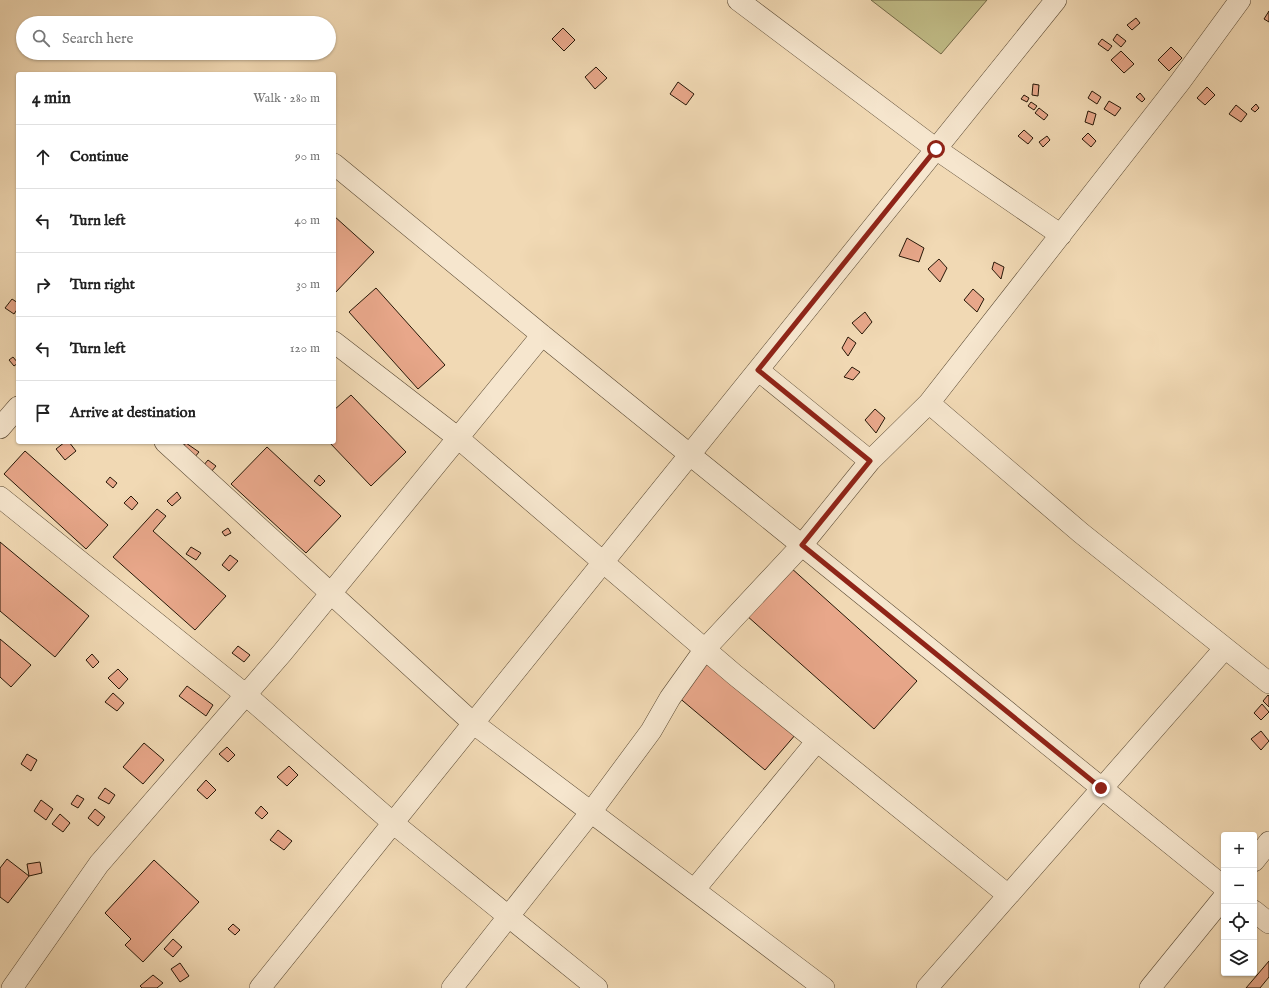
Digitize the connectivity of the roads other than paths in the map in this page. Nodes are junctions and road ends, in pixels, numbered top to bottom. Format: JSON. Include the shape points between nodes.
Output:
{"nodes":[{"id":1,"x":738,"y":0,"type":"edge"},
{"id":2,"x":1056,"y":0,"type":"edge"},
{"id":3,"x":1240,"y":0,"type":"edge"},
{"id":4,"x":936,"y":149,"type":"junction"},
{"id":5,"x":336,"y":166,"type":"edge"},
{"id":6,"x":1060,"y":235,"type":"junction"},
{"id":7,"x":542,"y":335,"type":"junction"},
{"id":8,"x":336,"y":344,"type":"edge"},
{"id":9,"x":758,"y":370,"type":"junction"},
{"id":10,"x":929,"y":403,"type":"junction"},
{"id":11,"x":16,"y":409,"type":"edge"},
{"id":12,"x":0,"y":428,"type":"edge"},
{"id":13,"x":458,"y":438,"type":"junction"},
{"id":14,"x":167,"y":444,"type":"edge"},
{"id":15,"x":690,"y":454,"type":"junction"},
{"id":16,"x":870,"y":461,"type":"junction"},
{"id":17,"x":0,"y":497,"type":"edge"},
{"id":18,"x":802,"y":545,"type":"junction"},
{"id":19,"x":603,"y":562,"type":"junction"},
{"id":20,"x":332,"y":593,"type":"junction"},
{"id":21,"x":1225,"y":648,"type":"junction"},
{"id":22,"x":704,"y":649,"type":"junction"},
{"id":23,"x":1269,"y":683,"type":"edge"},
{"id":24,"x":246,"y":695,"type":"junction"},
{"id":25,"x":473,"y":723,"type":"junction"},
{"id":26,"x":817,"y":741,"type":"junction"},
{"id":27,"x":1101,"y":788,"type":"junction"},
{"id":28,"x":591,"y":812,"type":"junction"},
{"id":29,"x":393,"y":823,"type":"junction"},
{"id":30,"x":1269,"y":842,"type":"edge"},
{"id":31,"x":1257,"y":856,"type":"edge"},
{"id":32,"x":1221,"y":884,"type":"edge"},
{"id":33,"x":694,"y":890,"type":"junction"},
{"id":34,"x":1008,"y":895,"type":"junction"},
{"id":35,"x":1221,"y":901,"type":"edge"},
{"id":36,"x":1257,"y":913,"type":"edge"},
{"id":37,"x":510,"y":917,"type":"junction"},
{"id":38,"x":1269,"y":923,"type":"edge"},
{"id":39,"x":12,"y":988,"type":"edge"},
{"id":40,"x":260,"y":988,"type":"edge"},
{"id":41,"x":452,"y":988,"type":"edge"},
{"id":42,"x":597,"y":988,"type":"edge"},
{"id":43,"x":824,"y":988,"type":"edge"},
{"id":44,"x":927,"y":988,"type":"edge"},
{"id":45,"x":1150,"y":988,"type":"edge"}],
"edges":[{"from":1,"to":4,"type":"street"},
{"from":2,"to":4,"type":"street"},
{"from":3,"to":6,"type":"street","via":[[1180,82]]},
{"from":4,"to":6,"type":"street"},
{"from":4,"to":9,"type":"street"},
{"from":5,"to":7,"type":"street"},
{"from":6,"to":10,"type":"street"},
{"from":7,"to":13,"type":"street"},
{"from":7,"to":15,"type":"street"},
{"from":8,"to":13,"type":"street"},
{"from":9,"to":15,"type":"street"},
{"from":9,"to":16,"type":"street"},
{"from":10,"to":16,"type":"street"},
{"from":10,"to":21,"type":"street","via":[[1081,533]]},
{"from":11,"to":12,"type":"street"},
{"from":13,"to":19,"type":"street"},
{"from":13,"to":20,"type":"street"},
{"from":14,"to":20,"type":"street"},
{"from":15,"to":18,"type":"street"},
{"from":15,"to":19,"type":"street"},
{"from":16,"to":18,"type":"street"},
{"from":17,"to":24,"type":"street"},
{"from":18,"to":22,"type":"street"},
{"from":18,"to":27,"type":"street"},
{"from":19,"to":22,"type":"street"},
{"from":19,"to":25,"type":"street"},
{"from":20,"to":24,"type":"street"},
{"from":20,"to":25,"type":"street"},
{"from":21,"to":23,"type":"street"},
{"from":21,"to":27,"type":"street"},
{"from":22,"to":26,"type":"street"},
{"from":22,"to":28,"type":"street","via":[[670,698],[652,731]]},
{"from":24,"to":29,"type":"street"},
{"from":24,"to":39,"type":"street","via":[[100,864]]},
{"from":25,"to":28,"type":"street"},
{"from":25,"to":29,"type":"street"},
{"from":26,"to":33,"type":"street"},
{"from":26,"to":34,"type":"street"},
{"from":27,"to":32,"type":"street"},
{"from":27,"to":34,"type":"street"},
{"from":28,"to":33,"type":"street"},
{"from":28,"to":37,"type":"street"},
{"from":29,"to":37,"type":"street"},
{"from":29,"to":40,"type":"street"},
{"from":30,"to":31,"type":"street"},
{"from":33,"to":43,"type":"street"},
{"from":34,"to":44,"type":"street"},
{"from":35,"to":45,"type":"street"},
{"from":36,"to":38,"type":"street"},
{"from":37,"to":41,"type":"street"},
{"from":37,"to":42,"type":"street"}]}
